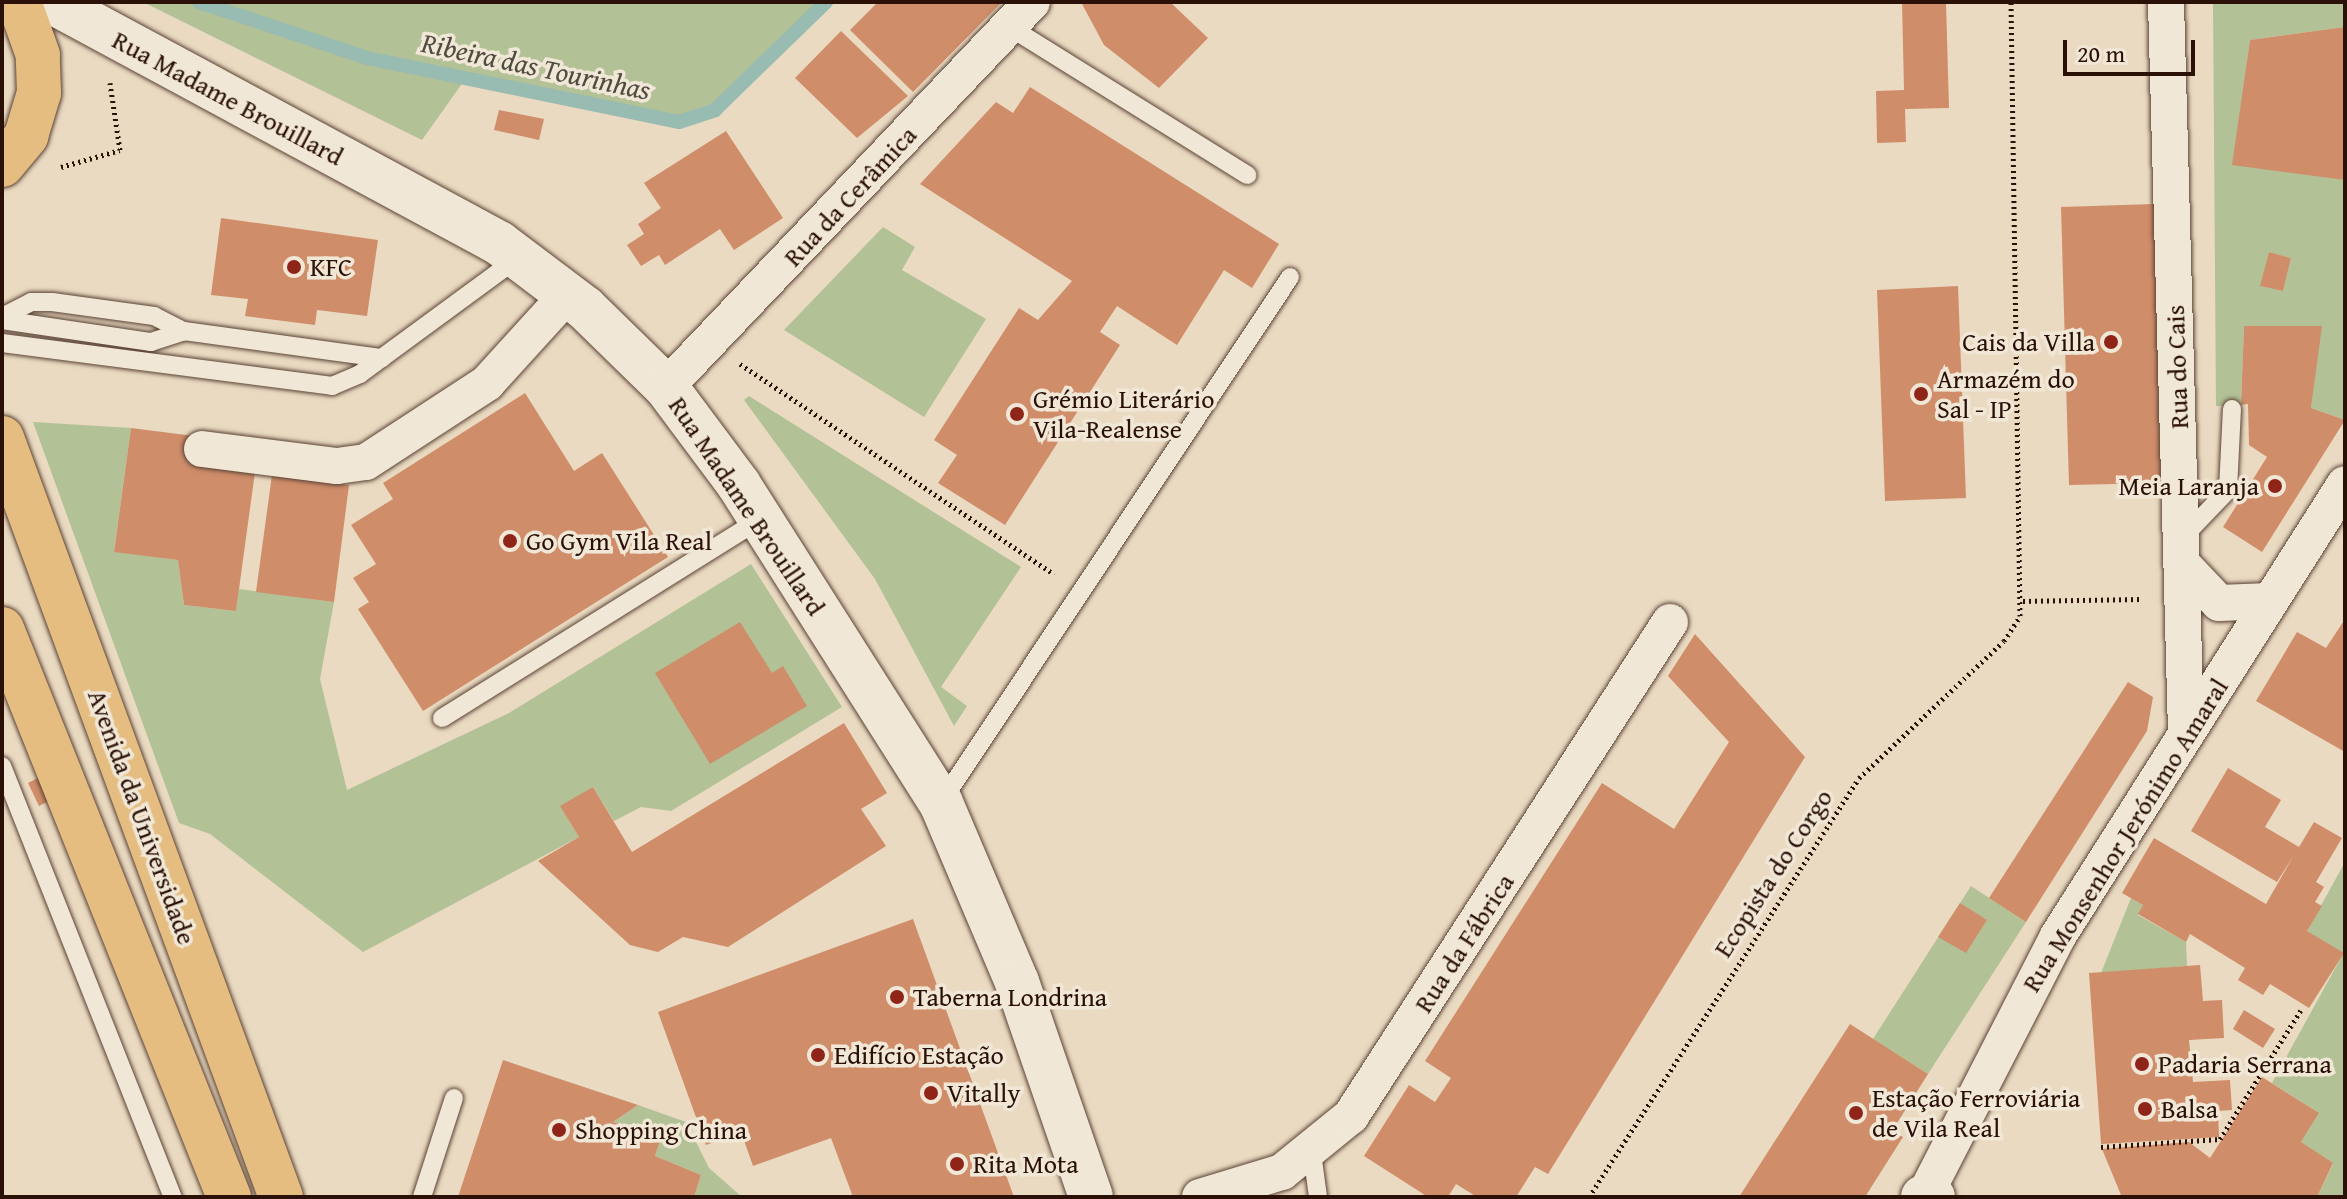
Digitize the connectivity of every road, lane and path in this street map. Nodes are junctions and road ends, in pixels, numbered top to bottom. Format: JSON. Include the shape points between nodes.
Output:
{"nodes":[{"id":1,"x":19,"y":2,"type":"edge"},
{"id":2,"x":52,"y":2,"type":"edge"},
{"id":3,"x":2011,"y":2,"type":"edge"},
{"id":4,"x":2166,"y":2,"type":"edge"},
{"id":5,"x":1020,"y":14,"type":"edge"},
{"id":6,"x":121,"y":42,"type":"junction"},
{"id":7,"x":2,"y":165,"type":"edge"},
{"id":8,"x":45,"y":174,"type":"dead end"},
{"id":9,"x":1247,"y":175,"type":"dead end"},
{"id":10,"x":519,"y":257,"type":"junction"},
{"id":11,"x":1290,"y":277,"type":"dead end"},
{"id":12,"x":568,"y":294,"type":"junction"},
{"id":13,"x":2,"y":318,"type":"edge"},
{"id":14,"x":2,"y":343,"type":"edge"},
{"id":15,"x":710,"y":345,"type":"junction"},
{"id":16,"x":382,"y":358,"type":"junction"},
{"id":17,"x":666,"y":387,"type":"junction"},
{"id":18,"x":2232,"y":409,"type":"dead end"},
{"id":19,"x":2,"y":438,"type":"edge"},
{"id":20,"x":202,"y":449,"type":"dead end"},
{"id":21,"x":2345,"y":484,"type":"edge"},
{"id":22,"x":760,"y":519,"type":"junction"},
{"id":23,"x":2183,"y":567,"type":"junction"},
{"id":24,"x":1082,"y":592,"type":"junction"},
{"id":25,"x":2023,"y":601,"type":"junction"},
{"id":26,"x":2270,"y":601,"type":"junction"},
{"id":27,"x":1670,"y":622,"type":"dead end"},
{"id":28,"x":2,"y":629,"type":"edge"},
{"id":29,"x":442,"y":718,"type":"dead end"},
{"id":30,"x":2186,"y":733,"type":"junction"},
{"id":31,"x":2,"y":766,"type":"edge"},
{"id":32,"x":941,"y":803,"type":"junction"},
{"id":33,"x":2301,"y":1010,"type":"dead end"},
{"id":34,"x":454,"y":1098,"type":"dead end"},
{"id":35,"x":2101,"y":1147,"type":"dead end"},
{"id":36,"x":1312,"y":1153,"type":"junction"},
{"id":37,"x":1927,"y":1196,"type":"edge"},
{"id":38,"x":173,"y":1197,"type":"edge"},
{"id":39,"x":229,"y":1197,"type":"edge"},
{"id":40,"x":281,"y":1197,"type":"edge"},
{"id":41,"x":422,"y":1197,"type":"edge"},
{"id":42,"x":1091,"y":1197,"type":"edge"},
{"id":43,"x":1200,"y":1197,"type":"edge"},
{"id":44,"x":1318,"y":1197,"type":"edge"},
{"id":45,"x":1589,"y":1197,"type":"edge"}],
"edges":[{"from":1,"to":7,"type":"main road","via":[[38,55],[39,93],[26,136]]},
{"from":2,"to":6,"type":"main road","name":"Rua Madame Brouillard"},
{"from":3,"to":25,"type":"path"},
{"from":4,"to":23,"type":"street","name":"Rua do Cais"},
{"from":5,"to":9,"type":"lane"},
{"from":5,"to":15,"type":"street","name":"Rua da Cerâmica"},
{"from":6,"to":8,"type":"path","via":[[109,90],[120,150]]},
{"from":6,"to":10,"type":"main road","name":"Rua Madame Brouillard"},
{"from":10,"to":12,"type":"main road","name":"Rua Madame Brouillard"},
{"from":10,"to":16,"type":"lane"},
{"from":11,"to":24,"type":"lane"},
{"from":12,"to":17,"type":"main road","name":"Rua Madame Brouillard"},
{"from":12,"to":20,"type":"street","via":[[487,383],[366,462],[337,466]]},
{"from":13,"to":16,"type":"lane","via":[[46,301],[154,316],[184,331]]},
{"from":14,"to":16,"type":"lane","via":[[313,387],[351,379]]},
{"from":15,"to":17,"type":"street","name":"Rua da Cerâmica"},
{"from":15,"to":24,"type":"path"},
{"from":17,"to":22,"type":"main road","name":"Rua Madame Brouillard"},
{"from":18,"to":23,"type":"lane","via":[[2228,490]]},
{"from":19,"to":40,"type":"main road","name":"Avenida da Universidade"},
{"from":21,"to":26,"type":"street","name":"Rua Monsenhor Jerónimo Amaral"},
{"from":22,"to":29,"type":"lane"},
{"from":22,"to":32,"type":"main road","name":"Rua Madame Brouillard"},
{"from":23,"to":25,"type":"path"},
{"from":23,"to":26,"type":"street","via":[[2219,603]]},
{"from":23,"to":30,"type":"street","name":"Rua do Cais"},
{"from":24,"to":32,"type":"lane"},
{"from":25,"to":45,"type":"path","name":"Ecopista do Corgo","via":[[2011,634],[1852,788]]},
{"from":26,"to":30,"type":"street","name":"Rua Monsenhor Jerónimo Amaral"},
{"from":27,"to":36,"type":"street","name":"Rua da Fábrica","via":[[1364,1098]]},
{"from":28,"to":39,"type":"main road"},
{"from":30,"to":37,"type":"street","name":"Rua Monsenhor Jerónimo Amaral","via":[[2040,968]]},
{"from":31,"to":38,"type":"lane"},
{"from":32,"to":42,"type":"main road","name":"Rua Madame Brouillard","via":[[1017,982]]},
{"from":33,"to":35,"type":"path","via":[[2220,1139]]},
{"from":34,"to":41,"type":"lane"},
{"from":36,"to":43,"type":"street","name":"Rua da Fábrica","via":[[1266,1178]]},
{"from":36,"to":44,"type":"lane"}]}
